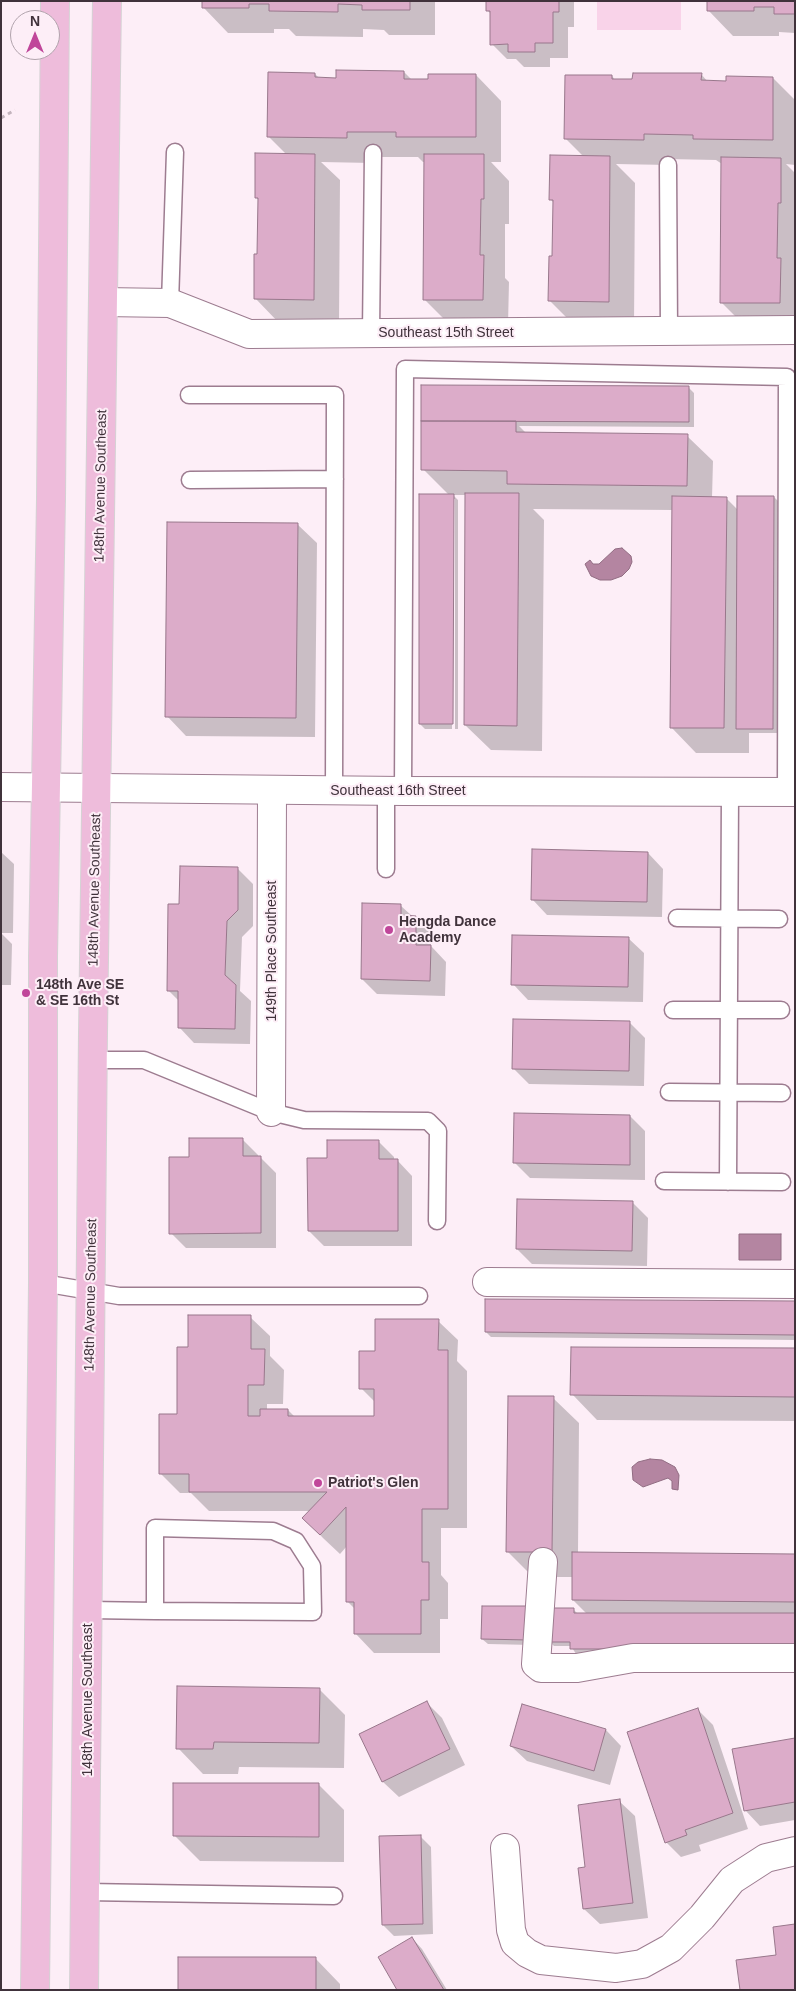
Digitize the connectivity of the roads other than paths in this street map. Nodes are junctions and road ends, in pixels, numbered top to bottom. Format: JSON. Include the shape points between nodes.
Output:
{"nodes":[{"id":1,"x":55,"y":1,"type":"edge"},
{"id":2,"x":87,"y":1,"type":"edge"},
{"id":3,"x":107,"y":1,"type":"edge"},
{"id":4,"x":105,"y":48,"type":"junction"},
{"id":5,"x":175,"y":152,"type":"dead end"},
{"id":6,"x":373,"y":153,"type":"dead end"},
{"id":7,"x":668,"y":165,"type":"dead end"},
{"id":8,"x":103,"y":302,"type":"junction"},
{"id":9,"x":170,"y":302,"type":"junction"},
{"id":10,"x":795,"y":330,"type":"edge"},
{"id":11,"x":670,"y":331,"type":"junction"},
{"id":12,"x":371,"y":333,"type":"junction"},
{"id":13,"x":189,"y":395,"type":"dead end"},
{"id":14,"x":335,"y":479,"type":"junction"},
{"id":15,"x":190,"y":480,"type":"dead end"},
{"id":16,"x":1,"y":787,"type":"edge"},
{"id":17,"x":46,"y":787,"type":"junction"},
{"id":18,"x":97,"y":788,"type":"junction"},
{"id":19,"x":272,"y":790,"type":"junction"},
{"id":20,"x":334,"y":790,"type":"junction"},
{"id":21,"x":394,"y":791,"type":"junction"},
{"id":22,"x":730,"y":792,"type":"junction"},
{"id":23,"x":790,"y":792,"type":"edge"},
{"id":24,"x":386,"y":869,"type":"dead end"},
{"id":25,"x":677,"y":918,"type":"dead end"},
{"id":26,"x":731,"y":918,"type":"junction"},
{"id":27,"x":779,"y":919,"type":"dead end"},
{"id":28,"x":673,"y":1010,"type":"dead end"},
{"id":29,"x":730,"y":1010,"type":"junction"},
{"id":30,"x":781,"y":1010,"type":"dead end"},
{"id":31,"x":94,"y":1060,"type":"junction"},
{"id":32,"x":670,"y":1092,"type":"dead end"},
{"id":33,"x":729,"y":1093,"type":"junction"},
{"id":34,"x":782,"y":1093,"type":"dead end"},
{"id":35,"x":271,"y":1112,"type":"junction"},
{"id":36,"x":664,"y":1181,"type":"dead end"},
{"id":37,"x":728,"y":1182,"type":"junction"},
{"id":38,"x":782,"y":1182,"type":"dead end"},
{"id":39,"x":437,"y":1221,"type":"dead end"},
{"id":40,"x":487,"y":1282,"type":"dead end"},
{"id":41,"x":43,"y":1283,"type":"junction"},
{"id":42,"x":795,"y":1284,"type":"edge"},
{"id":43,"x":92,"y":1291,"type":"junction"},
{"id":44,"x":418,"y":1296,"type":"dead end"},
{"id":45,"x":543,"y":1562,"type":"dead end"},
{"id":46,"x":89,"y":1610,"type":"junction"},
{"id":47,"x":155,"y":1611,"type":"junction"},
{"id":48,"x":795,"y":1658,"type":"edge"},
{"id":49,"x":505,"y":1848,"type":"dead end"},
{"id":50,"x":795,"y":1851,"type":"edge"},
{"id":51,"x":86,"y":1892,"type":"junction"},
{"id":52,"x":334,"y":1896,"type":"dead end"},
{"id":53,"x":35,"y":1990,"type":"edge"},
{"id":54,"x":84,"y":1990,"type":"edge"}],
"edges":[{"from":1,"to":17,"type":"main road"},
{"from":2,"to":4,"type":"main road"},
{"from":3,"to":4,"type":"main road","name":"148th Avenue Southeast"},
{"from":4,"to":8,"type":"main road","name":"148th Avenue Southeast"},
{"from":5,"to":9,"type":"lane"},
{"from":6,"to":12,"type":"lane"},
{"from":7,"to":11,"type":"lane"},
{"from":8,"to":9,"type":"street","name":"Southeast 15th Street"},
{"from":8,"to":18,"type":"main road","name":"148th Avenue Southeast"},
{"from":9,"to":12,"type":"street","name":"Southeast 15th Street","via":[[249,334]]},
{"from":10,"to":11,"type":"street","name":"Southeast 15th Street"},
{"from":11,"to":12,"type":"street","name":"Southeast 15th Street"},
{"from":13,"to":14,"type":"lane","via":[[335,395]]},
{"from":14,"to":15,"type":"lane"},
{"from":14,"to":20,"type":"lane"},
{"from":16,"to":17,"type":"street","name":"Southeast 16th Street"},
{"from":17,"to":18,"type":"street","name":"Southeast 16th Street"},
{"from":17,"to":41,"type":"main road"},
{"from":18,"to":19,"type":"street","name":"Southeast 16th Street"},
{"from":18,"to":31,"type":"main road","name":"148th Avenue Southeast"},
{"from":19,"to":20,"type":"street","name":"Southeast 16th Street"},
{"from":19,"to":35,"type":"street","name":"149th Place Southeast"},
{"from":20,"to":21,"type":"street","name":"Southeast 16th Street"},
{"from":21,"to":22,"type":"street","name":"Southeast 16th Street"},
{"from":21,"to":23,"type":"lane","via":[[405,369],[786,377]]},
{"from":21,"to":24,"type":"lane"},
{"from":22,"to":23,"type":"street","name":"Southeast 16th Street"},
{"from":22,"to":26,"type":"lane"},
{"from":25,"to":26,"type":"lane"},
{"from":26,"to":27,"type":"lane"},
{"from":26,"to":29,"type":"lane"},
{"from":28,"to":29,"type":"lane"},
{"from":29,"to":30,"type":"lane"},
{"from":29,"to":33,"type":"lane"},
{"from":31,"to":35,"type":"lane","via":[[144,1060]]},
{"from":31,"to":43,"type":"main road","name":"148th Avenue Southeast"},
{"from":32,"to":33,"type":"lane"},
{"from":33,"to":34,"type":"lane"},
{"from":33,"to":37,"type":"lane"},
{"from":35,"to":39,"type":"lane","via":[[304,1120],[428,1121],[438,1131]]},
{"from":36,"to":37,"type":"lane"},
{"from":37,"to":38,"type":"lane"},
{"from":40,"to":42,"type":"street"},
{"from":41,"to":43,"type":"lane"},
{"from":41,"to":53,"type":"main road"},
{"from":43,"to":44,"type":"lane","via":[[119,1296]]},
{"from":43,"to":46,"type":"main road","name":"148th Avenue Southeast"},
{"from":45,"to":48,"type":"street","via":[[536,1664],[541,1668],[577,1668],[633,1658]]},
{"from":46,"to":47,"type":"lane"},
{"from":46,"to":51,"type":"main road","name":"148th Avenue Southeast"},
{"from":47,"to":47,"type":"lane","via":[[155,1528],[273,1531],[296,1541],[312,1566],[313,1612]]},
{"from":49,"to":50,"type":"street","via":[[511,1930],[515,1943],[540,1960],[616,1968],[642,1964],[671,1948],[732,1880],[766,1858]]},
{"from":51,"to":52,"type":"lane"},
{"from":51,"to":54,"type":"main road","name":"148th Avenue Southeast"}]}
